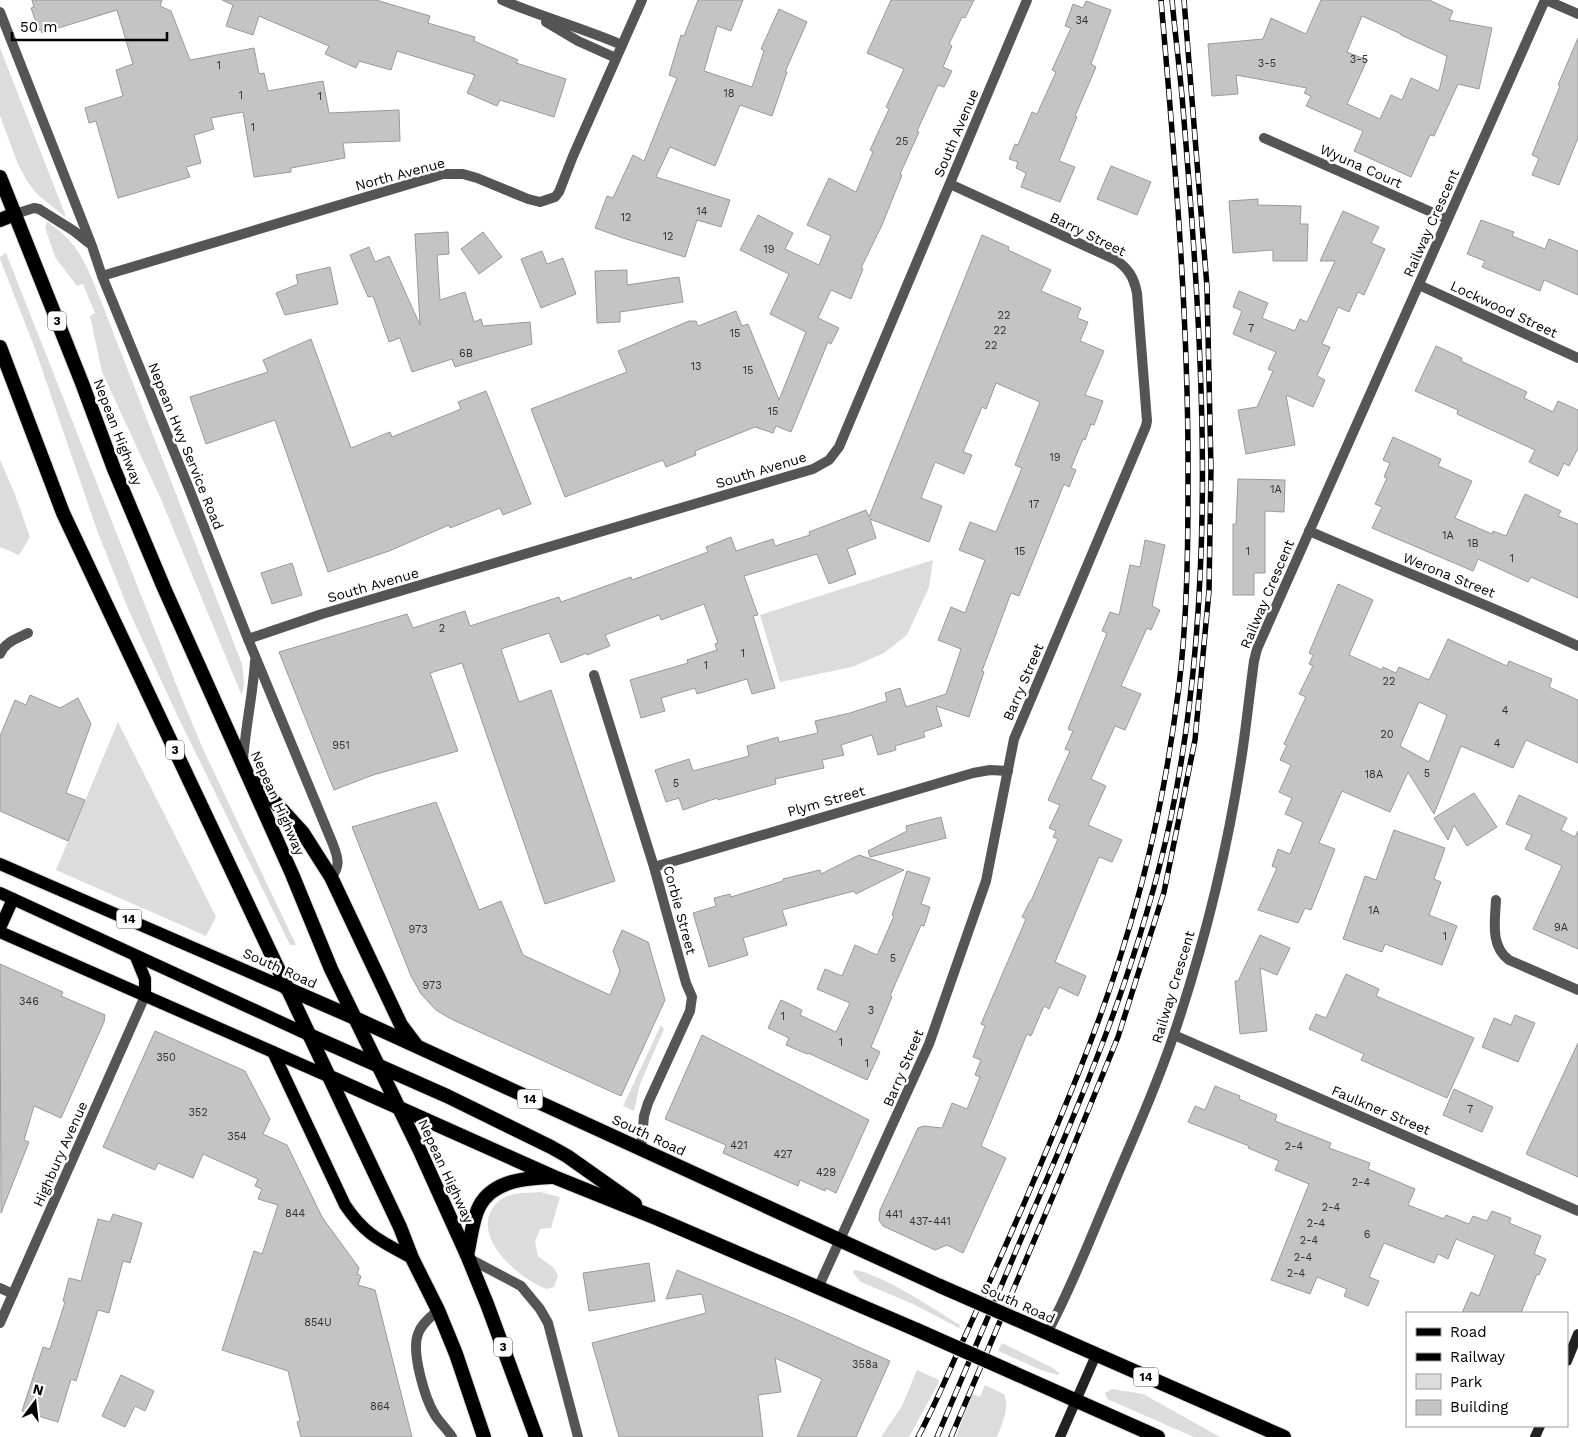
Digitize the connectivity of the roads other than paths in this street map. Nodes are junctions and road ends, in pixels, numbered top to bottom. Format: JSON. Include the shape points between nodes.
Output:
{"nodes":[{"id":1,"x":502,"y":0,"type":"edge"},
{"id":2,"x":642,"y":0,"type":"edge"},
{"id":3,"x":1027,"y":0,"type":"edge"},
{"id":4,"x":1545,"y":0,"type":"edge"},
{"id":5,"x":0,"y":12,"type":"edge"},
{"id":6,"x":530,"y":12,"type":"junction"},
{"id":7,"x":1578,"y":14,"type":"edge"},
{"id":8,"x":622,"y":45,"type":"junction"},
{"id":9,"x":616,"y":58,"type":"junction"},
{"id":10,"x":1264,"y":138,"type":"dead end"},
{"id":11,"x":0,"y":178,"type":"edge"},
{"id":12,"x":950,"y":184,"type":"junction"},
{"id":13,"x":15,"y":214,"type":"junction"},
{"id":14,"x":1447,"y":219,"type":"junction"},
{"id":15,"x":0,"y":220,"type":"edge"},
{"id":16,"x":92,"y":246,"type":"junction"},
{"id":17,"x":102,"y":276,"type":"junction"},
{"id":18,"x":1418,"y":285,"type":"junction"},
{"id":19,"x":0,"y":347,"type":"edge"},
{"id":20,"x":1578,"y":358,"type":"edge"},
{"id":21,"x":1310,"y":531,"type":"junction"},
{"id":22,"x":28,"y":633,"type":"dead end"},
{"id":23,"x":248,"y":639,"type":"junction"},
{"id":24,"x":1578,"y":646,"type":"edge"},
{"id":25,"x":0,"y":654,"type":"edge"},
{"id":26,"x":255,"y":657,"type":"junction"},
{"id":27,"x":594,"y":675,"type":"dead end"},
{"id":28,"x":245,"y":766,"type":"junction"},
{"id":29,"x":1008,"y":771,"type":"junction"},
{"id":30,"x":0,"y":864,"type":"edge"},
{"id":31,"x":654,"y":867,"type":"junction"},
{"id":32,"x":331,"y":877,"type":"junction"},
{"id":33,"x":0,"y":893,"type":"edge"},
{"id":34,"x":13,"y":899,"type":"junction"},
{"id":35,"x":1496,"y":900,"type":"dead end"},
{"id":36,"x":0,"y":930,"type":"edge"},
{"id":37,"x":136,"y":957,"type":"junction"},
{"id":38,"x":286,"y":988,"type":"junction"},
{"id":39,"x":1578,"y":990,"type":"edge"},
{"id":40,"x":145,"y":996,"type":"junction"},
{"id":41,"x":357,"y":1019,"type":"junction"},
{"id":42,"x":309,"y":1035,"type":"junction"},
{"id":43,"x":1174,"y":1035,"type":"junction"},
{"id":44,"x":420,"y":1048,"type":"junction"},
{"id":45,"x":273,"y":1052,"type":"junction"},
{"id":46,"x":380,"y":1068,"type":"junction"},
{"id":47,"x":330,"y":1077,"type":"junction"},
{"id":48,"x":399,"y":1107,"type":"junction"},
{"id":49,"x":641,"y":1149,"type":"junction"},
{"id":50,"x":554,"y":1177,"type":"junction"},
{"id":51,"x":1578,"y":1211,"type":"edge"},
{"id":52,"x":656,"y":1218,"type":"junction"},
{"id":53,"x":840,"y":1241,"type":"junction"},
{"id":54,"x":467,"y":1256,"type":"junction"},
{"id":55,"x":412,"y":1258,"type":"junction"},
{"id":56,"x":0,"y":1288,"type":"edge"},
{"id":57,"x":818,"y":1288,"type":"junction"},
{"id":58,"x":13,"y":1294,"type":"junction"},
{"id":59,"x":438,"y":1310,"type":"junction"},
{"id":60,"x":0,"y":1323,"type":"edge"},
{"id":61,"x":1047,"y":1333,"type":"junction"},
{"id":62,"x":1578,"y":1334,"type":"edge"},
{"id":63,"x":1096,"y":1356,"type":"junction"},
{"id":64,"x":1568,"y":1359,"type":"edge"},
{"id":65,"x":1076,"y":1400,"type":"junction"},
{"id":66,"x":452,"y":1437,"type":"edge"},
{"id":67,"x":484,"y":1437,"type":"edge"},
{"id":68,"x":536,"y":1437,"type":"edge"},
{"id":69,"x":578,"y":1437,"type":"edge"},
{"id":70,"x":1060,"y":1437,"type":"edge"},
{"id":71,"x":1158,"y":1437,"type":"edge"},
{"id":72,"x":1284,"y":1437,"type":"edge"}],
"edges":[{"from":1,"to":6,"type":"street"},
{"from":2,"to":8,"type":"street","name":"North Avenue"},
{"from":3,"to":12,"type":"street","name":"South Avenue"},
{"from":4,"to":7,"type":"street"},
{"from":4,"to":14,"type":"street","name":"Railway Crescent"},
{"from":5,"to":16,"type":"street","name":"Nepean Hwy Service Road"},
{"from":6,"to":8,"type":"street"},
{"from":6,"to":9,"type":"street","via":[[578,41]]},
{"from":8,"to":9,"type":"street","name":"North Avenue"},
{"from":9,"to":17,"type":"street","name":"North Avenue","via":[[555,197],[540,202],[528,200],[477,178],[443,174]]},
{"from":10,"to":14,"type":"street","name":"Wyuna Court"},
{"from":11,"to":13,"type":"highway","name":"Nepean Highway","number":"3"},
{"from":12,"to":23,"type":"street","name":"South Avenue","via":[[839,447],[822,465]]},
{"from":12,"to":29,"type":"street","name":"Barry Street","via":[[1116,260],[1130,271],[1137,294],[1146,426],[1014,740]]},
{"from":13,"to":15,"type":"highway"},
{"from":13,"to":16,"type":"street","via":[[34,208],[42,210]]},
{"from":13,"to":28,"type":"highway","name":"Nepean Highway","number":"3","via":[[114,468],[164,588]]},
{"from":14,"to":18,"type":"street","name":"Railway Crescent"},
{"from":16,"to":17,"type":"street","name":"Nepean Hwy Service Road"},
{"from":17,"to":23,"type":"street","name":"Nepean Hwy Service Road"},
{"from":18,"to":20,"type":"street","name":"Lockwood Street"},
{"from":18,"to":21,"type":"street","name":"Railway Crescent"},
{"from":19,"to":38,"type":"highway","number":"3","via":[[63,513]]},
{"from":21,"to":24,"type":"street","name":"Werona Street"},
{"from":21,"to":43,"type":"street","name":"Railway Crescent","via":[[1254,661],[1243,748],[1222,860]]},
{"from":22,"to":25,"type":"street","via":[[8,642]]},
{"from":23,"to":26,"type":"street","name":"Nepean Hwy Service Road"},
{"from":26,"to":28,"type":"street","name":"Nepean Hwy Service Road"},
{"from":26,"to":32,"type":"street","name":"Nepean Hwy Service Road","via":[[336,854],[337,869]]},
{"from":27,"to":31,"type":"street","name":"Corbie Street"},
{"from":28,"to":32,"type":"highway","via":[[303,833]]},
{"from":28,"to":41,"type":"highway","name":"Nepean Highway","number":"3","via":[[331,969]]},
{"from":29,"to":31,"type":"street","name":"Plym Street","via":[[973,773]]},
{"from":29,"to":53,"type":"street","name":"Barry Street","via":[[986,881],[929,1044]]},
{"from":30,"to":38,"type":"main road","name":"South Road","number":"14"},
{"from":31,"to":49,"type":"street","name":"Corbie Street","via":[[692,997],[690,1010],[648,1103]]},
{"from":32,"to":44,"type":"highway","via":[[401,1026]]},
{"from":33,"to":34,"type":"main road"},
{"from":34,"to":36,"type":"main road"},
{"from":34,"to":37,"type":"main road"},
{"from":35,"to":39,"type":"street","via":[[1496,937],[1502,955]]},
{"from":36,"to":40,"type":"main road"},
{"from":37,"to":40,"type":"main road","via":[[145,979]]},
{"from":37,"to":42,"type":"main road"},
{"from":38,"to":41,"type":"highway","name":"South Road","number":"14"},
{"from":38,"to":42,"type":"highway","number":"3"},
{"from":40,"to":45,"type":"main road"},
{"from":40,"to":58,"type":"street","name":"Highbury Avenue"},
{"from":41,"to":44,"type":"highway","name":"South Road","number":"14"},
{"from":41,"to":46,"type":"highway","name":"Nepean Highway","number":"3"},
{"from":42,"to":46,"type":"highway"},
{"from":42,"to":47,"type":"highway","number":"3"},
{"from":43,"to":51,"type":"street","name":"Faulkner Street"},
{"from":43,"to":61,"type":"street","name":"Railway Crescent","via":[[1136,1132]]},
{"from":44,"to":49,"type":"highway","name":"South Road","number":"14"},
{"from":45,"to":47,"type":"main road"},
{"from":45,"to":55,"type":"main road","via":[[345,1205],[371,1235]]},
{"from":46,"to":48,"type":"highway","name":"Nepean Highway","number":"3"},
{"from":46,"to":52,"type":"highway","via":[[447,1096],[551,1147]]},
{"from":47,"to":48,"type":"highway"},
{"from":47,"to":55,"type":"highway","number":"3"},
{"from":48,"to":50,"type":"highway"},
{"from":48,"to":54,"type":"highway","name":"Nepean Highway","number":"3"},
{"from":49,"to":53,"type":"highway","name":"South Road","number":"14"},
{"from":50,"to":52,"type":"highway"},
{"from":50,"to":54,"type":"highway","via":[[516,1181],[502,1186],[486,1198],[478,1211]]},
{"from":52,"to":57,"type":"highway"},
{"from":53,"to":57,"type":"street","name":"Barry Street"},
{"from":53,"to":61,"type":"highway","name":"South Road","number":"14","bridge":true},
{"from":54,"to":68,"type":"highway","name":"Nepean Highway","number":"3"},
{"from":54,"to":69,"type":"street","via":[[521,1286],[540,1309],[548,1324]]},
{"from":55,"to":59,"type":"highway","number":"3"},
{"from":56,"to":58,"type":"street"},
{"from":57,"to":65,"type":"highway","bridge":true},
{"from":58,"to":60,"type":"street","name":"Highbury Avenue"},
{"from":59,"to":66,"type":"street","via":[[418,1332],[416,1355],[427,1398]]},
{"from":59,"to":67,"type":"highway","number":"3"},
{"from":61,"to":63,"type":"highway","name":"South Road","number":"14"},
{"from":62,"to":64,"type":"main road"},
{"from":63,"to":65,"type":"main road"},
{"from":63,"to":72,"type":"highway","name":"South Road","number":"14"},
{"from":65,"to":70,"type":"main road"},
{"from":65,"to":71,"type":"highway"}]}
